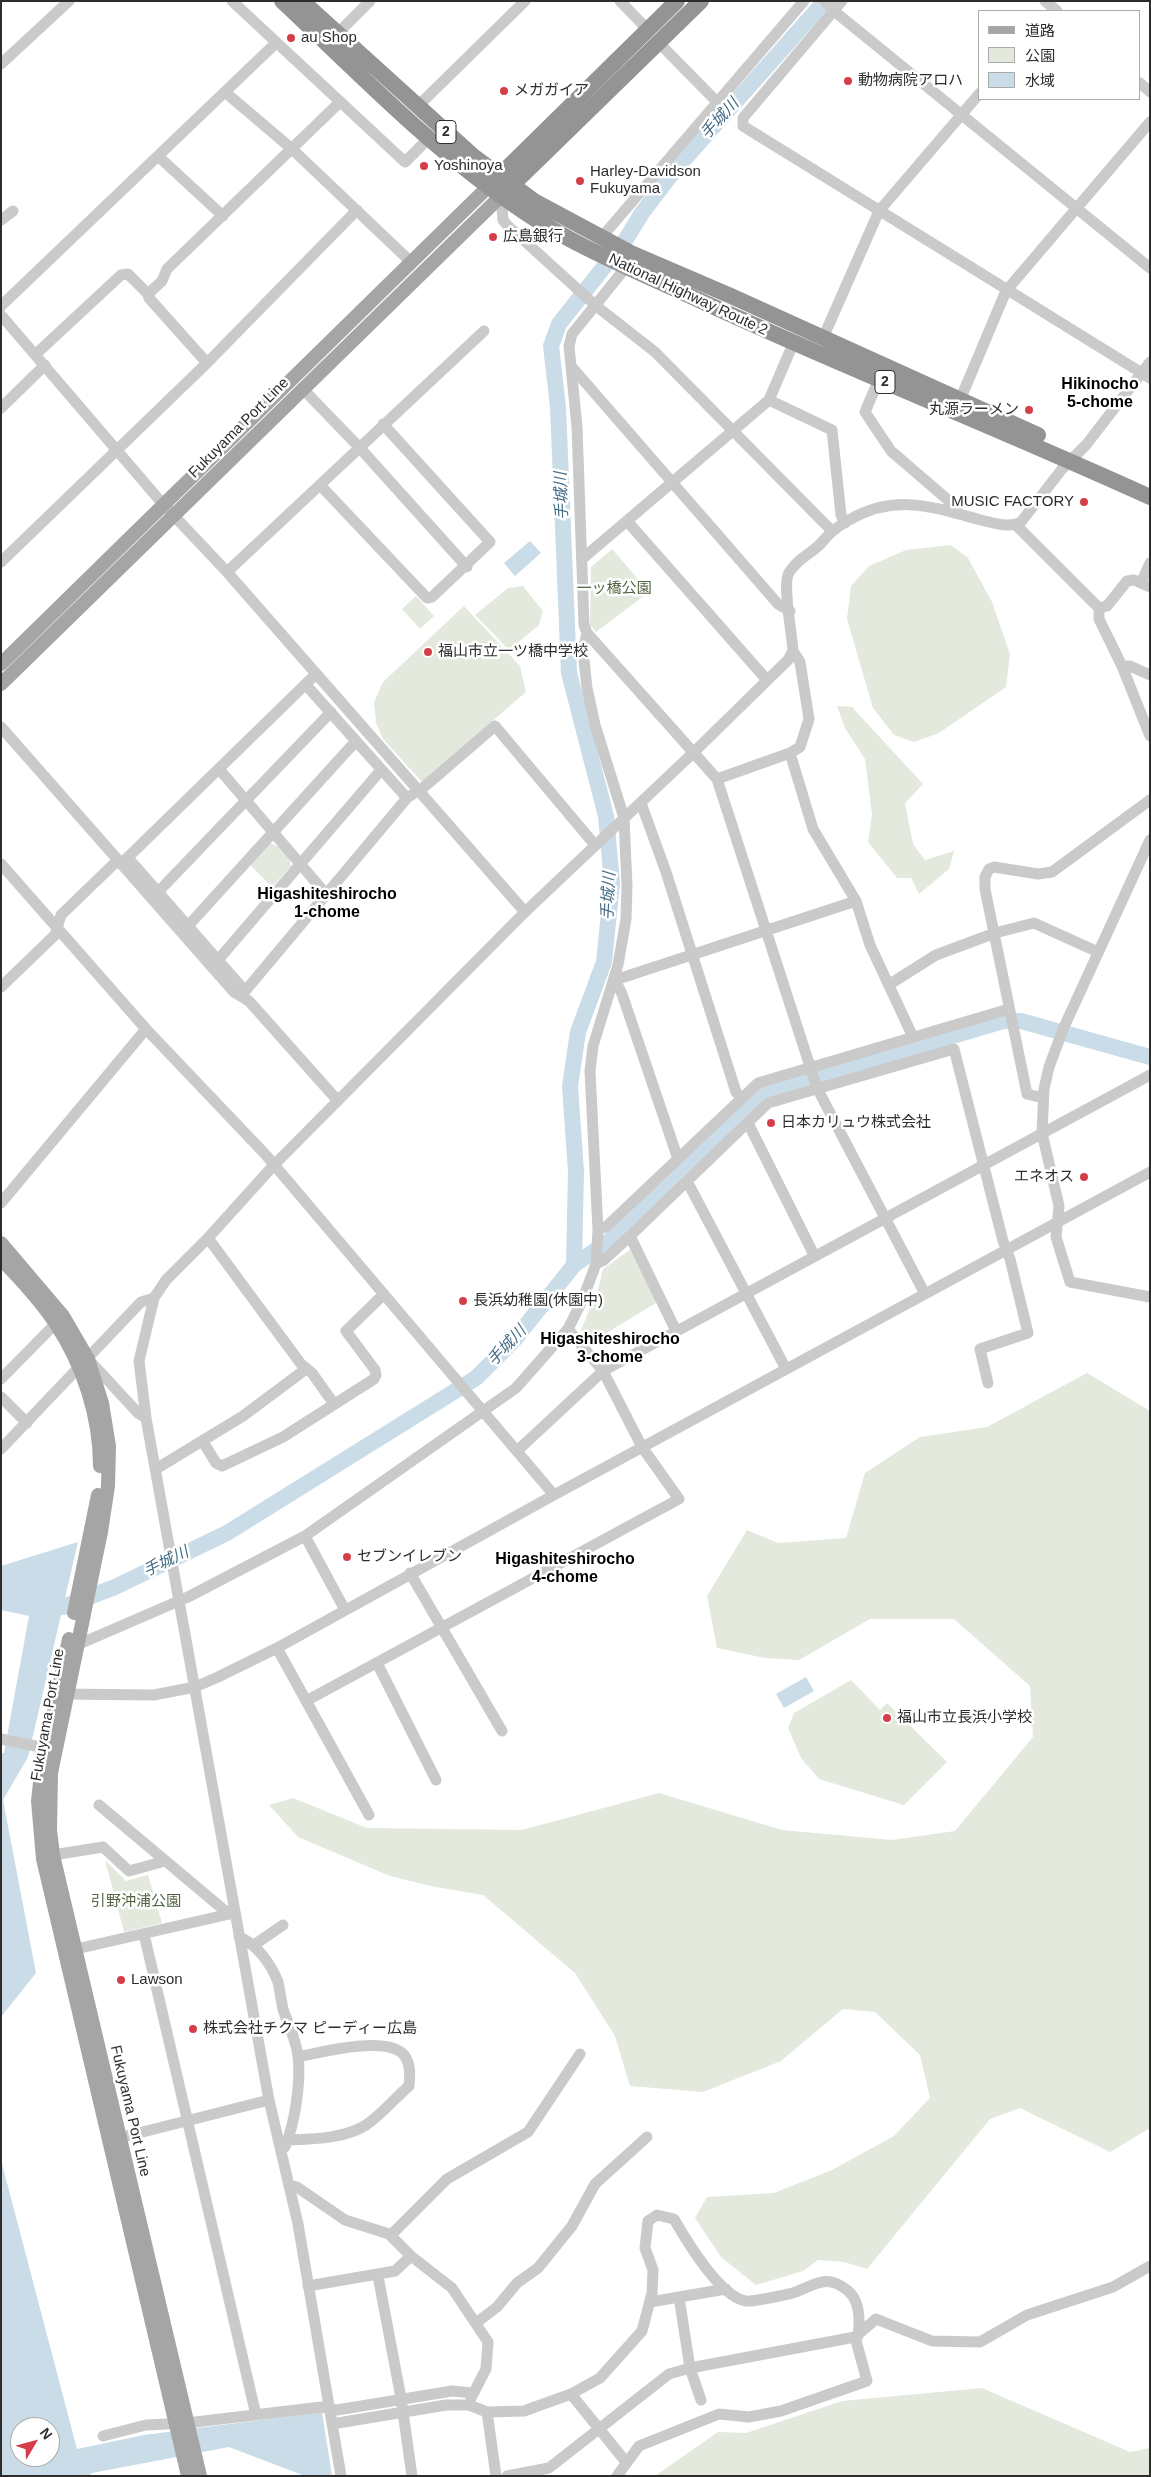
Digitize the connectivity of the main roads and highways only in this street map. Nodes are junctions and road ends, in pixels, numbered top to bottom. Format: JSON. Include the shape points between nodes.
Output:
{"nodes":[{"id":1,"x":282,"y":1,"type":"edge"},
{"id":2,"x":302,"y":1,"type":"edge"},
{"id":3,"x":677,"y":1,"type":"edge"},
{"id":4,"x":701,"y":1,"type":"edge"},
{"id":5,"x":500,"y":185,"type":"junction"},
{"id":6,"x":626,"y":261,"type":"junction"},
{"id":7,"x":1074,"y":457,"type":"junction"},
{"id":8,"x":1150,"y":485,"type":"edge"},
{"id":9,"x":1150,"y":497,"type":"edge"},
{"id":10,"x":1,"y":664,"type":"edge"},
{"id":11,"x":1,"y":684,"type":"edge"},
{"id":12,"x":1,"y":1243,"type":"edge"},
{"id":13,"x":1,"y":1259,"type":"edge"},
{"id":14,"x":60,"y":1320,"type":"junction"},
{"id":15,"x":62,"y":1694,"type":"junction"},
{"id":16,"x":182,"y":2425,"type":"junction"},
{"id":17,"x":190,"y":2460,"type":"junction"},
{"id":18,"x":188,"y":2476,"type":"edge"},
{"id":19,"x":200,"y":2476,"type":"edge"}],
"edges":[{"from":1,"to":5,"type":"highway","name":"National Highway Route 2","number":"2","via":[[463,168]]},
{"from":2,"to":5,"type":"highway","name":"National Highway Route 2","number":"2","via":[[474,156]]},
{"from":3,"to":5,"type":"highway"},
{"from":4,"to":5,"type":"highway","via":[[659,43]]},
{"from":5,"to":6,"type":"highway","name":"National Highway Route 2","number":"2"},
{"from":5,"to":10,"type":"main road","name":"Fukuyama Port Line","via":[[412,263],[162,503]]},
{"from":5,"to":11,"type":"main road","name":"Fukuyama Port Line","via":[[302,388]]},
{"from":6,"to":7,"type":"highway","name":"National Highway Route 2","number":"2","via":[[793,344]]},
{"from":6,"to":7,"type":"highway","name":"National Highway Route 2","number":"2","via":[[731,296],[960,400]]},
{"from":7,"to":8,"type":"highway","name":"National Highway Route 2","number":"2"},
{"from":7,"to":9,"type":"highway","name":"National Highway Route 2","number":"2"},
{"from":12,"to":14,"type":"main road","name":"Fukuyama Port Line"},
{"from":13,"to":14,"type":"main road","name":"Fukuyama Port Line"},
{"from":14,"to":15,"type":"main road","name":"Fukuyama Port Line","via":[[102,1403],[109,1446],[108,1486]]},
{"from":15,"to":16,"type":"main road","name":"Fukuyama Port Line","via":[[52,1774],[50,1830],[53,1855]]},
{"from":15,"to":16,"type":"main road","name":"Fukuyama Port Line","via":[[40,1747],[38,1801],[43,1859]]},
{"from":16,"to":17,"type":"main road"},
{"from":17,"to":18,"type":"main road"},
{"from":17,"to":19,"type":"main road"}]}
